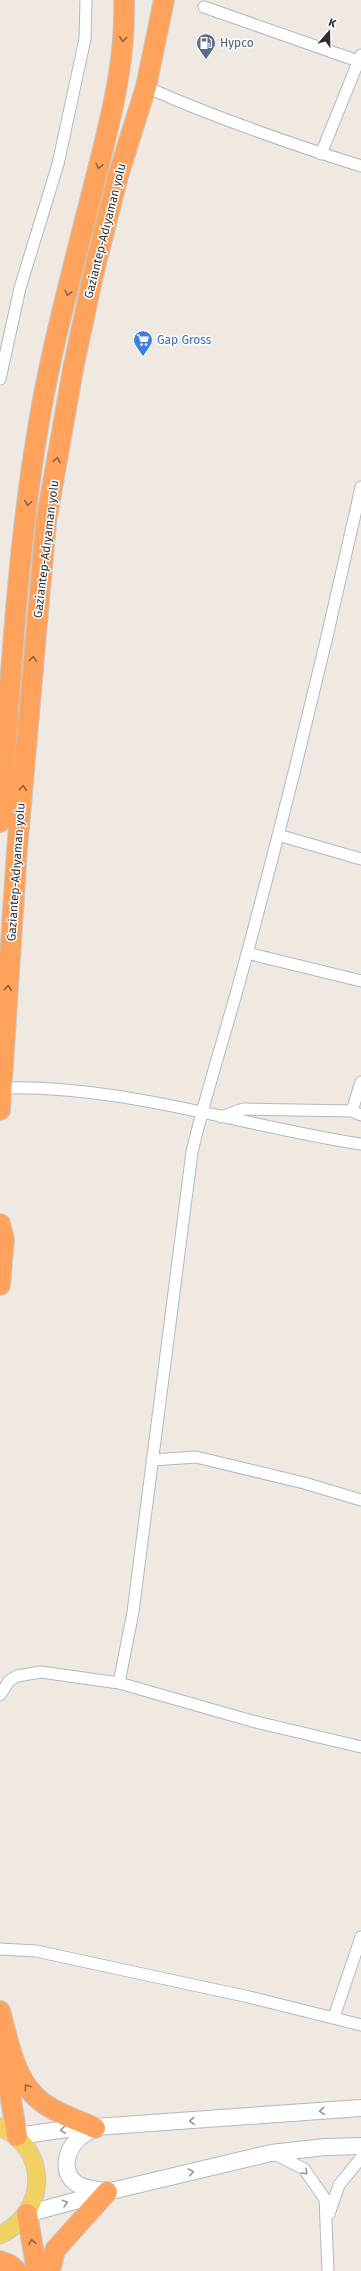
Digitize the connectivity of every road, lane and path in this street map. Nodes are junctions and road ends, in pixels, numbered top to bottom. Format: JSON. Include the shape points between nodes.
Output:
{"nodes":[{"id":1,"x":86,"y":0,"type":"edge"},
{"id":2,"x":124,"y":0,"type":"edge"},
{"id":3,"x":164,"y":0,"type":"edge"},
{"id":4,"x":204,"y":7,"type":"dead end"},
{"id":5,"x":360,"y":58,"type":"edge"},
{"id":6,"x":146,"y":87,"type":"junction"},
{"id":7,"x":321,"y":154,"type":"junction"},
{"id":8,"x":361,"y":166,"type":"edge"},
{"id":9,"x":0,"y":379,"type":"edge"},
{"id":10,"x":361,"y":487,"type":"edge"},
{"id":11,"x":0,"y":822,"type":"edge"},
{"id":12,"x":278,"y":835,"type":"junction"},
{"id":13,"x":361,"y":859,"type":"edge"},
{"id":14,"x":247,"y":953,"type":"junction"},
{"id":15,"x":361,"y":981,"type":"edge"},
{"id":16,"x":361,"y":1082,"type":"edge"},
{"id":17,"x":1,"y":1088,"type":"edge"},
{"id":18,"x":0,"y":1110,"type":"edge"},
{"id":19,"x":201,"y":1112,"type":"junction"},
{"id":20,"x":356,"y":1113,"type":"edge"},
{"id":21,"x":220,"y":1117,"type":"junction"},
{"id":22,"x":361,"y":1144,"type":"edge"},
{"id":23,"x":0,"y":1224,"type":"edge"},
{"id":24,"x":0,"y":1285,"type":"edge"},
{"id":25,"x":152,"y":1460,"type":"junction"},
{"id":26,"x":361,"y":1500,"type":"edge"},
{"id":27,"x":119,"y":1684,"type":"junction"},
{"id":28,"x":0,"y":1695,"type":"edge"},
{"id":29,"x":361,"y":1747,"type":"edge"},
{"id":30,"x":361,"y":1937,"type":"edge"},
{"id":31,"x":0,"y":1949,"type":"edge"},
{"id":32,"x":0,"y":2011,"type":"edge"},
{"id":33,"x":334,"y":2016,"type":"junction"},
{"id":34,"x":361,"y":2024,"type":"edge"},
{"id":35,"x":0,"y":2036,"type":"edge"},
{"id":36,"x":361,"y":2108,"type":"edge"},
{"id":37,"x":0,"y":2127,"type":"edge"},
{"id":38,"x":96,"y":2128,"type":"junction"},
{"id":39,"x":17,"y":2136,"type":"junction"},
{"id":40,"x":361,"y":2146,"type":"edge"},
{"id":41,"x":271,"y":2153,"type":"junction"},
{"id":42,"x":361,"y":2158,"type":"edge"},
{"id":43,"x":107,"y":2192,"type":"junction"},
{"id":44,"x":27,"y":2214,"type":"junction"},
{"id":45,"x":327,"y":2222,"type":"junction"},
{"id":46,"x":0,"y":2235,"type":"edge"},
{"id":47,"x":0,"y":2261,"type":"edge"},
{"id":48,"x":17,"y":2271,"type":"edge"},
{"id":49,"x":37,"y":2271,"type":"edge"},
{"id":50,"x":50,"y":2271,"type":"edge"},
{"id":51,"x":328,"y":2271,"type":"edge"}],
"edges":[{"from":1,"to":9,"type":"street","via":[[84,39],[58,164],[20,288]]},
{"from":2,"to":11,"type":"highway","name":"Gaziantep-Adıyaman yolu","one_way":true,"via":[[125,18],[117,92],[51,361],[37,437],[22,537]]},
{"from":3,"to":6,"type":"highway","name":"Gaziantep-Adıyaman yolu"},
{"from":4,"to":5,"type":"street"},
{"from":5,"to":7,"type":"street"},
{"from":6,"to":7,"type":"street","via":[[182,103]]},
{"from":17,"to":6,"type":"highway","name":"Gaziantep-Adıyaman yolu","one_way":true,"via":[[18,842],[46,522],[74,364],[94,271],[118,176]]},
{"from":7,"to":8,"type":"street"},
{"from":10,"to":12,"type":"street"},
{"from":12,"to":13,"type":"street"},
{"from":12,"to":14,"type":"street"},
{"from":14,"to":15,"type":"street"},
{"from":14,"to":19,"type":"street"},
{"from":16,"to":20,"type":"street"},
{"from":17,"to":18,"type":"highway","name":"Gaziantep-Adıyaman yolu"},
{"from":17,"to":19,"type":"street","via":[[70,1090]]},
{"from":19,"to":21,"type":"street"},
{"from":19,"to":25,"type":"street","via":[[192,1152]]},
{"from":20,"to":21,"type":"street","via":[[243,1109]]},
{"from":21,"to":22,"type":"street","via":[[285,1132]]},
{"from":23,"to":24,"type":"highway","via":[[4,1239]]},
{"from":25,"to":26,"type":"street","via":[[196,1457]]},
{"from":25,"to":27,"type":"street","via":[[133,1612]]},
{"from":27,"to":28,"type":"street","via":[[41,1672],[28,1673],[9,1680]]},
{"from":27,"to":29,"type":"street","via":[[252,1721]]},
{"from":30,"to":33,"type":"street"},
{"from":31,"to":33,"type":"street","via":[[36,1951]]},
{"from":38,"to":32,"type":"highway","one_way":true,"via":[[48,2106],[33,2095],[19,2075]]},
{"from":33,"to":34,"type":"street"},
{"from":35,"to":39,"type":"highway"},
{"from":36,"to":38,"type":"street","one_way":true},
{"from":37,"to":39,"type":"main road"},
{"from":38,"to":39,"type":"street","one_way":true},
{"from":38,"to":43,"type":"street","via":[[80,2138],[70,2150],[66,2159],[67,2168],[76,2183]]},
{"from":39,"to":44,"type":"main road","via":[[33,2159],[37,2173],[34,2201]]},
{"from":40,"to":41,"type":"street"},
{"from":43,"to":41,"type":"street","one_way":true},
{"from":41,"to":45,"type":"street","one_way":true,"via":[[304,2169],[325,2199]]},
{"from":42,"to":45,"type":"street","via":[[339,2185],[332,2199]]},
{"from":44,"to":43,"type":"street","one_way":true},
{"from":43,"to":50,"type":"highway","via":[[55,2250]]},
{"from":44,"to":46,"type":"main road","via":[[19,2223]]},
{"from":49,"to":44,"type":"highway","one_way":true},
{"from":45,"to":51,"type":"street"},
{"from":47,"to":48,"type":"highway"}]}
